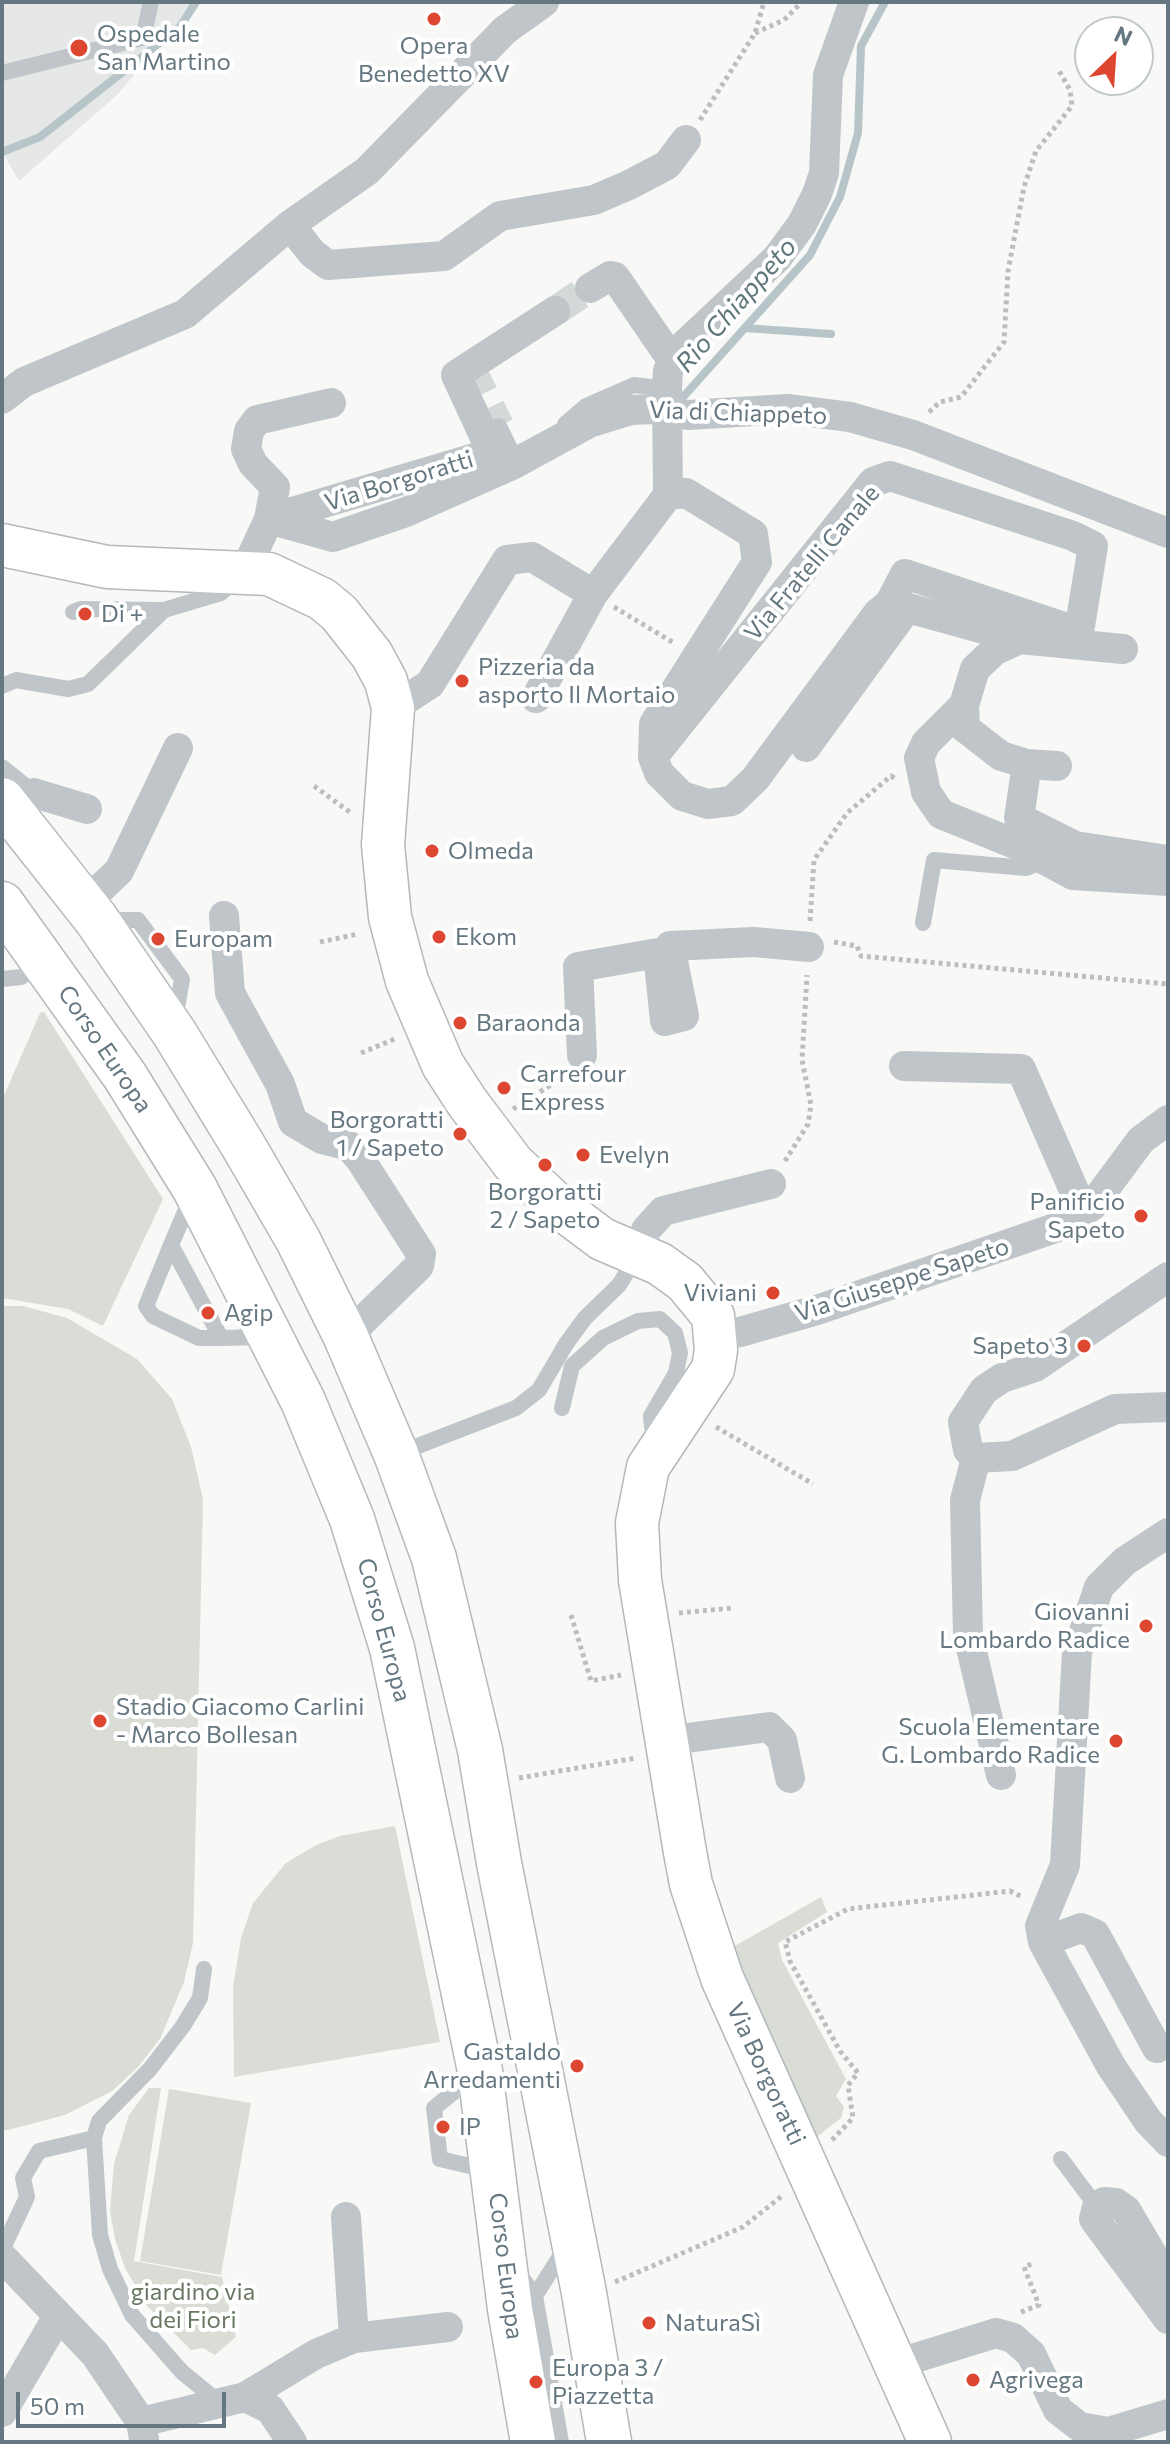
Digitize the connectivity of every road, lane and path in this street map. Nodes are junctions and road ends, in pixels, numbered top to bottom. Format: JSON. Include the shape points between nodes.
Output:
{"nodes":[{"id":1,"x":151,"y":2,"type":"edge"},
{"id":2,"x":544,"y":2,"type":"edge"},
{"id":3,"x":764,"y":2,"type":"edge"},
{"id":4,"x":802,"y":2,"type":"edge"},
{"id":5,"x":854,"y":2,"type":"edge"},
{"id":6,"x":755,"y":33,"type":"junction"},
{"id":7,"x":1058,"y":69,"type":"dead end"},
{"id":8,"x":2,"y":73,"type":"edge"},
{"id":9,"x":686,"y":140,"type":"joint"},
{"id":10,"x":290,"y":225,"type":"junction"},
{"id":11,"x":590,"y":288,"type":"tunnel mouth"},
{"id":12,"x":555,"y":311,"type":"tunnel mouth"},
{"id":13,"x":664,"y":386,"type":"junction"},
{"id":14,"x":2,"y":399,"type":"edge"},
{"id":15,"x":331,"y":403,"type":"dead end"},
{"id":16,"x":499,"y":426,"type":"tunnel mouth"},
{"id":17,"x":913,"y":435,"type":"junction"},
{"id":18,"x":668,"y":495,"type":"junction"},
{"id":19,"x":269,"y":519,"type":"junction"},
{"id":20,"x":1168,"y":533,"type":"edge"},
{"id":21,"x":2,"y":545,"type":"edge"},
{"id":22,"x":245,"y":571,"type":"junction"},
{"id":23,"x":593,"y":594,"type":"junction"},
{"id":24,"x":898,"y":606,"type":"junction"},
{"id":25,"x":164,"y":610,"type":"junction"},
{"id":26,"x":73,"y":612,"type":"dead end"},
{"id":27,"x":1020,"y":639,"type":"junction"},
{"id":28,"x":1123,"y":649,"type":"dead end"},
{"id":29,"x":696,"y":656,"type":"junction"},
{"id":30,"x":2,"y":686,"type":"edge"},
{"id":31,"x":536,"y":698,"type":"dead end"},
{"id":32,"x":964,"y":705,"type":"junction"},
{"id":33,"x":393,"y":708,"type":"junction"},
{"id":34,"x":806,"y":747,"type":"dead end"},
{"id":35,"x":184,"y":754,"type":"dead end"},
{"id":36,"x":653,"y":757,"type":"junction"},
{"id":37,"x":2,"y":767,"type":"edge"},
{"id":38,"x":314,"y":786,"type":"dead end"},
{"id":39,"x":17,"y":802,"type":"edge"},
{"id":40,"x":87,"y":809,"type":"dead end"},
{"id":41,"x":355,"y":816,"type":"dead end"},
{"id":42,"x":1168,"y":860,"type":"edge"},
{"id":43,"x":1045,"y":861,"type":"junction"},
{"id":44,"x":1168,"y":881,"type":"edge"},
{"id":45,"x":2,"y":904,"type":"edge"},
{"id":46,"x":90,"y":911,"type":"junction"},
{"id":47,"x":224,"y":916,"type":"dead end"},
{"id":48,"x":923,"y":923,"type":"dead end"},
{"id":49,"x":366,"y":932,"type":"dead end"},
{"id":50,"x":320,"y":942,"type":"dead end"},
{"id":51,"x":815,"y":943,"type":"joint"},
{"id":52,"x":47,"y":963,"type":"junction"},
{"id":53,"x":2,"y":979,"type":"edge"},
{"id":54,"x":1168,"y":984,"type":"edge"},
{"id":55,"x":402,"y":1036,"type":"dead end"},
{"id":56,"x":361,"y":1053,"type":"dead end"},
{"id":57,"x":582,"y":1055,"type":"joint"},
{"id":58,"x":904,"y":1066,"type":"dead end"},
{"id":59,"x":502,"y":1116,"type":"dead end"},
{"id":60,"x":1168,"y":1120,"type":"edge"},
{"id":61,"x":771,"y":1184,"type":"dead end"},
{"id":62,"x":195,"y":1189,"type":"junction"},
{"id":63,"x":1083,"y":1211,"type":"junction"},
{"id":64,"x":641,"y":1243,"type":"junction"},
{"id":65,"x":171,"y":1245,"type":"junction"},
{"id":66,"x":1163,"y":1286,"type":"edge"},
{"id":67,"x":716,"y":1334,"type":"junction"},
{"id":68,"x":271,"y":1336,"type":"junction"},
{"id":69,"x":346,"y":1337,"type":"junction"},
{"id":70,"x":221,"y":1338,"type":"junction"},
{"id":71,"x":1168,"y":1407,"type":"edge"},
{"id":72,"x":562,"y":1408,"type":"dead end"},
{"id":73,"x":675,"y":1426,"type":"junction"},
{"id":74,"x":396,"y":1454,"type":"junction"},
{"id":75,"x":976,"y":1458,"type":"junction"},
{"id":76,"x":813,"y":1484,"type":"dead end"},
{"id":77,"x":1168,"y":1533,"type":"edge"},
{"id":78,"x":732,"y":1608,"type":"dead end"},
{"id":79,"x":673,"y":1613,"type":"dead end"},
{"id":80,"x":571,"y":1615,"type":"dead end"},
{"id":81,"x":622,"y":1675,"type":"dead end"},
{"id":82,"x":658,"y":1748,"type":"junction"},
{"id":83,"x":1001,"y":1775,"type":"dead end"},
{"id":84,"x":529,"y":1776,"type":"dead end"},
{"id":85,"x":790,"y":1778,"type":"dead end"},
{"id":86,"x":1042,"y":1934,"type":"junction"},
{"id":87,"x":204,"y":1969,"type":"dead end"},
{"id":88,"x":1157,"y":2048,"type":"dead end"},
{"id":89,"x":94,"y":2138,"type":"junction"},
{"id":90,"x":1168,"y":2142,"type":"edge"},
{"id":91,"x":830,"y":2143,"type":"dead end"},
{"id":92,"x":1061,"y":2159,"type":"dead end"},
{"id":93,"x":786,"y":2193,"type":"dead end"},
{"id":94,"x":1097,"y":2207,"type":"junction"},
{"id":95,"x":346,"y":2217,"type":"dead end"},
{"id":96,"x":572,"y":2237,"type":"junction"},
{"id":97,"x":2,"y":2250,"type":"edge"},
{"id":98,"x":505,"y":2254,"type":"junction"},
{"id":99,"x":2,"y":2257,"type":"edge"},
{"id":100,"x":1034,"y":2263,"type":"dead end"},
{"id":101,"x":1168,"y":2281,"type":"edge"},
{"id":102,"x":610,"y":2284,"type":"dead end"},
{"id":103,"x":535,"y":2296,"type":"junction"},
{"id":104,"x":1168,"y":2319,"type":"edge"},
{"id":105,"x":448,"y":2327,"type":"dead end"},
{"id":106,"x":51,"y":2328,"type":"junction"},
{"id":107,"x":996,"y":2333,"type":"junction"},
{"id":108,"x":354,"y":2338,"type":"junction"},
{"id":109,"x":910,"y":2381,"type":"junction"},
{"id":110,"x":232,"y":2400,"type":"junction"},
{"id":111,"x":2,"y":2412,"type":"edge"},
{"id":112,"x":1168,"y":2414,"type":"edge"},
{"id":113,"x":142,"y":2432,"type":"edge"},
{"id":114,"x":292,"y":2442,"type":"edge"},
{"id":115,"x":533,"y":2442,"type":"edge"},
{"id":116,"x":561,"y":2442,"type":"edge"},
{"id":117,"x":609,"y":2442,"type":"edge"},
{"id":118,"x":930,"y":2442,"type":"edge"}],
"edges":[{"from":1,"to":8,"type":"lane","via":[[143,38]]},
{"from":2,"to":10,"type":"street","via":[[505,30],[367,171]]},
{"from":3,"to":6,"type":"path"},
{"from":4,"to":6,"type":"path","via":[[784,20]]},
{"from":5,"to":13,"type":"street","via":[[828,75],[824,173],[802,224],[777,258],[684,344]]},
{"from":6,"to":9,"type":"path"},
{"from":7,"to":17,"type":"path","via":[[1072,106],[1036,151],[1024,187],[1008,271],[1004,342],[961,397],[940,402],[924,415]]},
{"from":9,"to":10,"type":"street","via":[[667,165],[629,185],[594,200],[500,216],[444,256],[328,265]]},
{"from":10,"to":14,"type":"street","via":[[185,314],[24,382]]},
{"from":11,"to":13,"type":"street","via":[[615,277]]},
{"from":12,"to":19,"type":"street","name":"Via Borgoratti","via":[[463,371],[492,453]]},
{"from":13,"to":16,"type":"lane","via":[[634,385],[607,396],[586,406],[541,444],[513,455]]},
{"from":13,"to":17,"type":"street","name":"Via di Chiappeto","via":[[688,415],[788,409],[850,417]]},
{"from":13,"to":18,"type":"street","bridge":true},
{"from":13,"to":19,"type":"street","name":"Via di Chiappeto","via":[[631,410],[589,423],[512,465],[406,512],[333,537]]},
{"from":15,"to":19,"type":"street","via":[[257,420],[249,431],[246,449],[275,487]]},
{"from":17,"to":20,"type":"street","name":"Via di Chiappeto"},
{"from":18,"to":23,"type":"street"},
{"from":18,"to":29,"type":"street","name":"Via Fratelli Canale","via":[[686,493],[753,534],[757,562]]},
{"from":19,"to":22,"type":"street"},
{"from":21,"to":22,"type":"street","via":[[107,567]]},
{"from":22,"to":25,"type":"lane","via":[[221,593]]},
{"from":22,"to":33,"type":"street","via":[[294,584],[339,613],[372,655]]},
{"from":23,"to":29,"type":"path"},
{"from":23,"to":31,"type":"street"},
{"from":23,"to":33,"type":"street","via":[[532,557],[507,560],[430,684]]},
{"from":24,"to":27,"type":"street"},
{"from":24,"to":34,"type":"street","name":"Via Fratelli Canale"},
{"from":24,"to":36,"type":"street","name":"Via Fratelli Canale","via":[[878,613],[755,779],[732,801],[708,804],[682,796],[659,773]]},
{"from":24,"to":36,"type":"street","name":"Via Fratelli Canale","via":[[905,574],[1079,632],[1093,546],[890,476],[873,482]]},
{"from":25,"to":26,"type":"lane"},
{"from":25,"to":30,"type":"lane","via":[[88,684],[68,689],[16,680]]},
{"from":27,"to":28,"type":"street"},
{"from":27,"to":32,"type":"street","via":[[994,651],[975,669]]},
{"from":29,"to":36,"type":"street","name":"Via Fratelli Canale","via":[[654,724]]},
{"from":32,"to":42,"type":"street","via":[[965,728],[1001,756],[1042,765],[1019,818],[1075,846]]},
{"from":32,"to":43,"type":"street","via":[[926,743],[919,758],[926,792],[941,814]]},
{"from":33,"to":64,"type":"street","via":[[384,865],[390,917],[424,1022],[467,1102],[513,1163],[592,1232]]},
{"from":35,"to":46,"type":"street","via":[[119,871]]},
{"from":37,"to":39,"type":"lane"},
{"from":38,"to":41,"type":"path"},
{"from":39,"to":40,"type":"street"},
{"from":39,"to":46,"type":"main road"},
{"from":43,"to":44,"type":"street","via":[[1073,875]]},
{"from":43,"to":48,"type":"lane","via":[[1026,868],[934,860]]},
{"from":45,"to":52,"type":"main road","name":"Corso Europa"},
{"from":46,"to":69,"type":"main road","via":[[175,1034],[298,1240]]},
{"from":47,"to":69,"type":"street","via":[[230,993],[280,1084],[293,1122],[322,1139],[349,1146],[421,1254],[419,1266]]},
{"from":49,"to":50,"type":"path"},
{"from":51,"to":54,"type":"path","via":[[857,946],[861,956]]},
{"from":51,"to":57,"type":"street","via":[[670,946],[684,1016],[665,1021],[658,953],[578,967]]},
{"from":52,"to":53,"type":"lane","via":[[21,977]]},
{"from":52,"to":62,"type":"main road","name":"Corso Europa"},
{"from":55,"to":56,"type":"path"},
{"from":57,"to":59,"type":"path","via":[[581,1066]]},
{"from":58,"to":63,"type":"street","via":[[1021,1069]]},
{"from":60,"to":63,"type":"street","name":"Via Giuseppe Sapeto","via":[[1141,1140]]},
{"from":61,"to":64,"type":"street","via":[[663,1211]]},
{"from":62,"to":65,"type":"lane"},
{"from":62,"to":68,"type":"main road","name":"Corso Europa"},
{"from":63,"to":67,"type":"street","name":"Via Giuseppe Sapeto","via":[[1058,1227],[817,1310]]},
{"from":64,"to":67,"type":"street","via":[[685,1282],[713,1316]]},
{"from":64,"to":74,"type":"lane","via":[[619,1285],[585,1318],[539,1390],[516,1408]]},
{"from":65,"to":70,"type":"lane"},
{"from":65,"to":70,"type":"lane","via":[[146,1306],[153,1316],[199,1338]]},
{"from":66,"to":75,"type":"street","via":[[1035,1367],[984,1390],[963,1422],[968,1450]]},
{"from":67,"to":73,"type":"street","name":"Via Borgoratti","via":[[713,1369]]},
{"from":68,"to":70,"type":"lane"},
{"from":68,"to":98,"type":"main road","name":"Corso Europa","via":[[352,1519],[392,1648],[480,2071]]},
{"from":69,"to":74,"type":"main road"},
{"from":71,"to":75,"type":"street","via":[[1115,1409],[1012,1456]]},
{"from":72,"to":73,"type":"lane","via":[[572,1366],[603,1338],[638,1321],[660,1319],[675,1333],[680,1353],[676,1373],[651,1416],[652,1427]]},
{"from":73,"to":76,"type":"path"},
{"from":73,"to":82,"type":"street","name":"Via Borgoratti","via":[[643,1485],[637,1549]]},
{"from":74,"to":96,"type":"main road","via":[[434,1558],[474,1722]]},
{"from":75,"to":83,"type":"street","via":[[965,1500],[968,1635]]},
{"from":77,"to":86,"type":"street","via":[[1125,1561],[1099,1587],[1077,1652],[1065,1865]]},
{"from":78,"to":79,"type":"path"},
{"from":80,"to":81,"type":"path","via":[[591,1681]]},
{"from":82,"to":84,"type":"path"},
{"from":82,"to":85,"type":"street","via":[[769,1727],[782,1740]]},
{"from":82,"to":109,"type":"street","name":"Via Borgoratti","via":[[691,1884],[722,1978]]},
{"from":86,"to":88,"type":"street","via":[[1081,1928],[1095,1934]]},
{"from":86,"to":90,"type":"street","via":[[1111,2066]]},
{"from":86,"to":91,"type":"path","via":[[1021,1896],[1010,1891],[848,1909],[785,1942],[825,2025],[858,2073],[848,2085],[853,2118]]},
{"from":87,"to":89,"type":"lane","via":[[200,1998],[183,2026],[99,2121]]},
{"from":89,"to":97,"type":"lane","via":[[39,2151],[23,2178],[27,2197]]},
{"from":89,"to":110,"type":"lane","via":[[100,2235],[132,2315],[182,2372]]},
{"from":92,"to":94,"type":"lane"},
{"from":93,"to":102,"type":"path","via":[[743,2227]]},
{"from":94,"to":101,"type":"street","via":[[1116,2203],[1126,2210]]},
{"from":94,"to":104,"type":"street","via":[[1094,2219]]},
{"from":95,"to":108,"type":"street"},
{"from":96,"to":103,"type":"lane"},
{"from":96,"to":117,"type":"main road"},
{"from":98,"to":103,"type":"lane"},
{"from":98,"to":115,"type":"main road","name":"Corso Europa"},
{"from":99,"to":106,"type":"street"},
{"from":100,"to":107,"type":"path","via":[[1024,2267],[1039,2305],[1011,2316]]},
{"from":103,"to":116,"type":"lane"},
{"from":105,"to":108,"type":"street"},
{"from":106,"to":111,"type":"street"},
{"from":106,"to":113,"type":"street","via":[[95,2354]]},
{"from":107,"to":109,"type":"street"},
{"from":107,"to":112,"type":"street","via":[[1013,2338],[1031,2354],[1058,2410],[1080,2427],[1108,2432]]},
{"from":108,"to":110,"type":"street"},
{"from":109,"to":118,"type":"street","name":"Via Borgoratti"},
{"from":110,"to":113,"type":"street"},
{"from":110,"to":114,"type":"street","via":[[270,2409]]}]}
